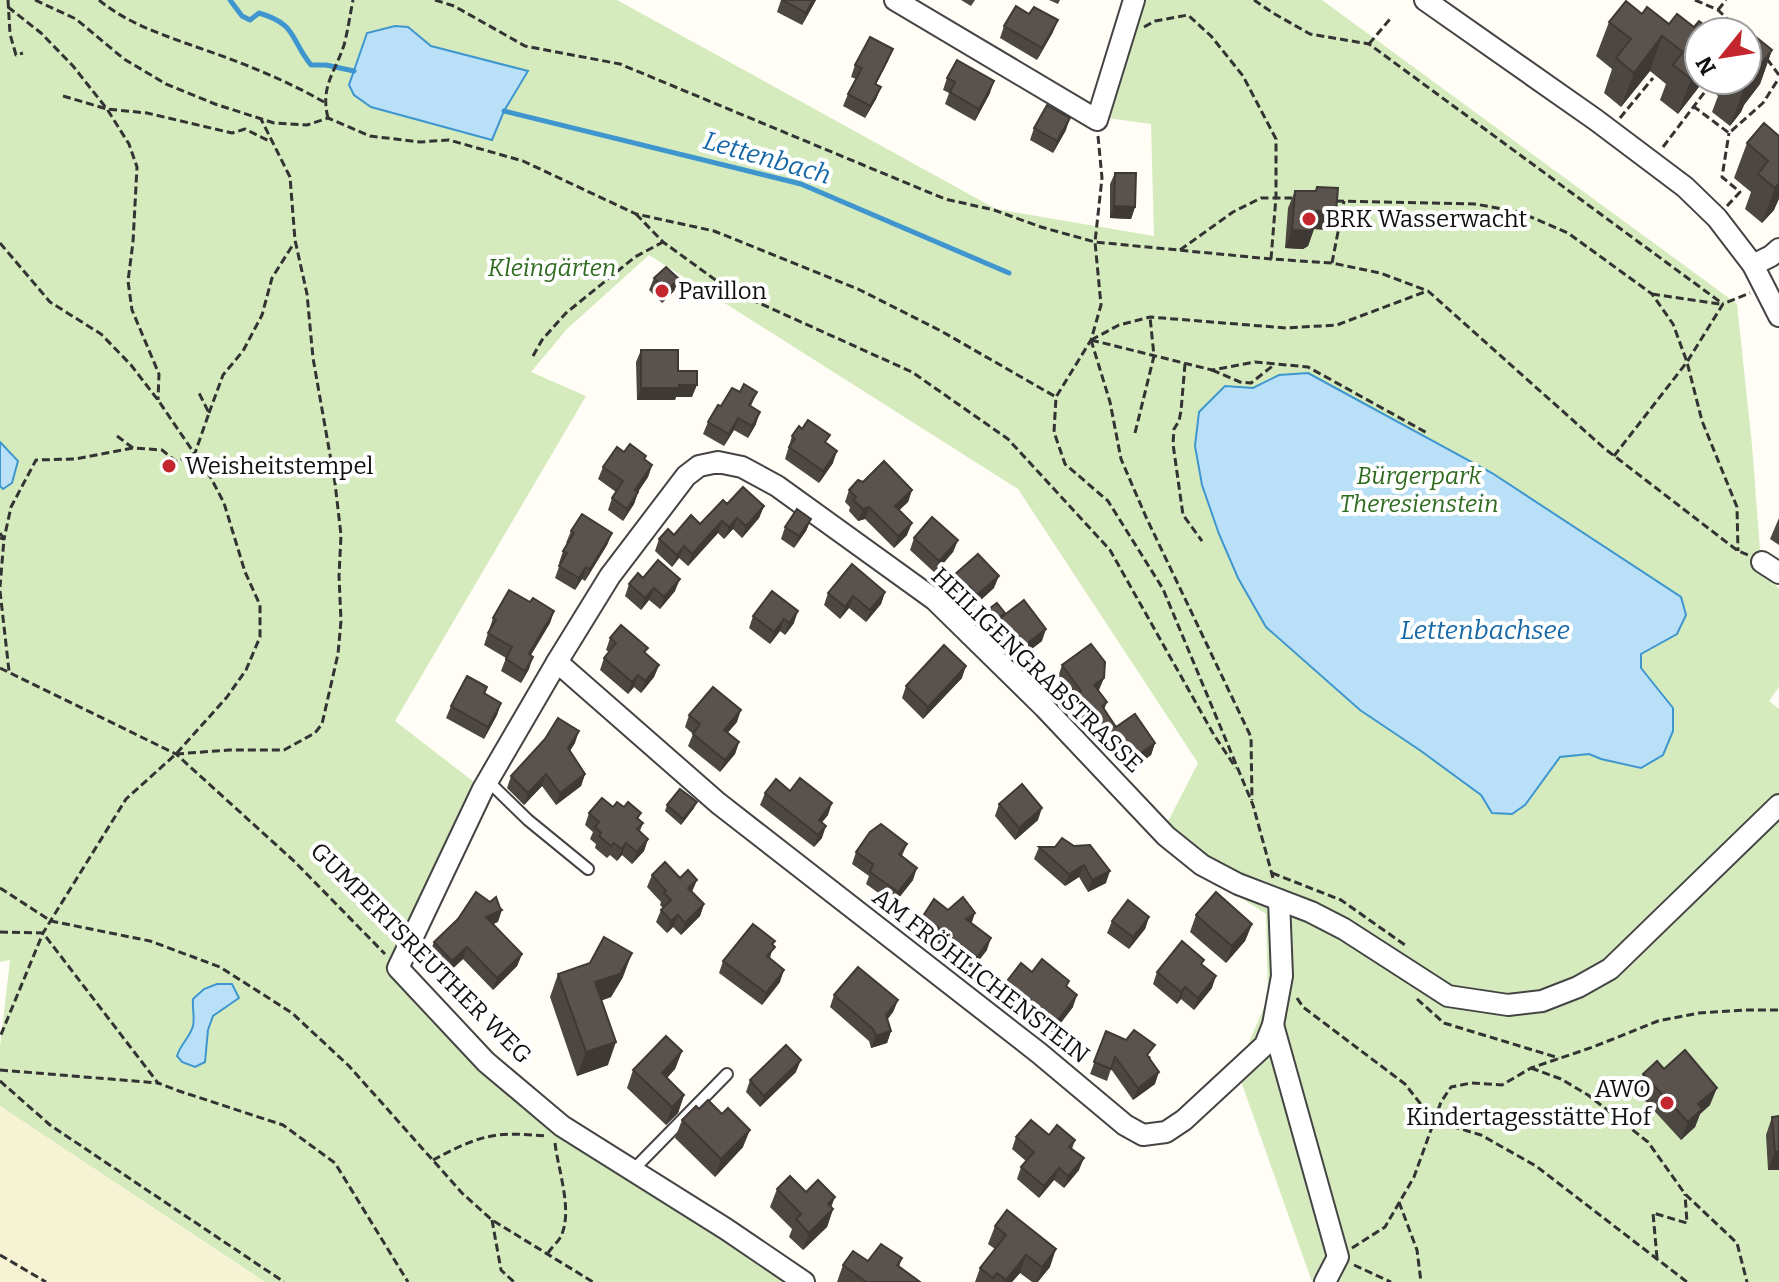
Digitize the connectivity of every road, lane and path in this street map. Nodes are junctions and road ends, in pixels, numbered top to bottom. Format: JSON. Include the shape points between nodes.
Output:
{"nodes":[{"id":1,"x":8,"y":0,"type":"edge"},
{"id":2,"x":35,"y":0,"type":"edge"},
{"id":3,"x":99,"y":0,"type":"edge"},
{"id":4,"x":354,"y":0,"type":"edge"},
{"id":5,"x":435,"y":0,"type":"edge"},
{"id":6,"x":895,"y":0,"type":"edge"},
{"id":7,"x":1134,"y":0,"type":"edge"},
{"id":8,"x":1254,"y":0,"type":"edge"},
{"id":9,"x":1425,"y":0,"type":"edge"},
{"id":10,"x":1695,"y":0,"type":"edge"},
{"id":11,"x":1726,"y":0,"type":"edge"},
{"id":12,"x":8,"y":7,"type":"junction"},
{"id":13,"x":1718,"y":10,"type":"junction"},
{"id":14,"x":1724,"y":16,"type":"edge"},
{"id":15,"x":1390,"y":19,"type":"dead end"},
{"id":16,"x":1120,"y":40,"type":"junction"},
{"id":17,"x":1369,"y":44,"type":"junction"},
{"id":18,"x":23,"y":53,"type":"dead end"},
{"id":19,"x":1764,"y":56,"type":"edge"},
{"id":20,"x":1779,"y":77,"type":"edge"},
{"id":21,"x":1653,"y":78,"type":"dead end"},
{"id":22,"x":63,"y":96,"type":"dead end"},
{"id":23,"x":1701,"y":96,"type":"edge"},
{"id":24,"x":324,"y":102,"type":"junction"},
{"id":25,"x":1693,"y":106,"type":"junction"},
{"id":26,"x":107,"y":109,"type":"junction"},
{"id":27,"x":261,"y":118,"type":"junction"},
{"id":28,"x":328,"y":118,"type":"junction"},
{"id":29,"x":1097,"y":120,"type":"junction"},
{"id":30,"x":1610,"y":131,"type":"junction"},
{"id":31,"x":1729,"y":133,"type":"junction"},
{"id":32,"x":274,"y":144,"type":"junction"},
{"id":33,"x":1651,"y":162,"type":"junction"},
{"id":34,"x":1276,"y":197,"type":"junction"},
{"id":35,"x":1303,"y":199,"type":"edge"},
{"id":36,"x":1330,"y":201,"type":"edge"},
{"id":37,"x":1344,"y":201,"type":"junction"},
{"id":38,"x":636,"y":214,"type":"junction"},
{"id":39,"x":1717,"y":218,"type":"junction"},
{"id":40,"x":295,"y":240,"type":"junction"},
{"id":41,"x":663,"y":242,"type":"junction"},
{"id":42,"x":1095,"y":242,"type":"junction"},
{"id":43,"x":0,"y":243,"type":"edge"},
{"id":44,"x":1779,"y":249,"type":"edge"},
{"id":45,"x":1180,"y":250,"type":"junction"},
{"id":46,"x":1271,"y":259,"type":"junction"},
{"id":47,"x":1332,"y":263,"type":"junction"},
{"id":48,"x":1753,"y":265,"type":"junction"},
{"id":49,"x":1764,"y":286,"type":"junction"},
{"id":50,"x":1428,"y":291,"type":"junction"},
{"id":51,"x":1652,"y":294,"type":"junction"},
{"id":52,"x":1723,"y":304,"type":"junction"},
{"id":53,"x":1779,"y":316,"type":"edge"},
{"id":54,"x":1150,"y":317,"type":"junction"},
{"id":55,"x":1091,"y":340,"type":"junction"},
{"id":56,"x":533,"y":356,"type":"dead end"},
{"id":57,"x":1154,"y":356,"type":"junction"},
{"id":58,"x":1687,"y":362,"type":"junction"},
{"id":59,"x":1276,"y":363,"type":"junction"},
{"id":60,"x":1185,"y":364,"type":"junction"},
{"id":61,"x":1212,"y":370,"type":"junction"},
{"id":62,"x":199,"y":393,"type":"dead end"},
{"id":63,"x":1056,"y":397,"type":"junction"},
{"id":64,"x":158,"y":400,"type":"junction"},
{"id":65,"x":209,"y":413,"type":"junction"},
{"id":66,"x":1135,"y":433,"type":"dead end"},
{"id":67,"x":1429,"y":434,"type":"dead end"},
{"id":68,"x":117,"y":436,"type":"dead end"},
{"id":69,"x":133,"y":448,"type":"junction"},
{"id":70,"x":195,"y":453,"type":"junction"},
{"id":71,"x":1614,"y":456,"type":"junction"},
{"id":72,"x":177,"y":462,"type":"junction"},
{"id":73,"x":170,"y":465,"type":"dead end"},
{"id":74,"x":1,"y":536,"type":"edge"},
{"id":75,"x":1202,"y":541,"type":"dead end"},
{"id":76,"x":1738,"y":551,"type":"junction"},
{"id":77,"x":1771,"y":568,"type":"edge"},
{"id":78,"x":0,"y":591,"type":"edge"},
{"id":79,"x":557,"y":662,"type":"junction"},
{"id":80,"x":0,"y":668,"type":"edge"},
{"id":81,"x":10,"y":672,"type":"junction"},
{"id":82,"x":176,"y":754,"type":"junction"},
{"id":83,"x":1240,"y":774,"type":"junction"},
{"id":84,"x":488,"y":780,"type":"junction"},
{"id":85,"x":1253,"y":805,"type":"junction"},
{"id":86,"x":1779,"y":805,"type":"edge"},
{"id":87,"x":588,"y":869,"type":"dead end"},
{"id":88,"x":0,"y":888,"type":"edge"},
{"id":89,"x":1279,"y":900,"type":"junction"},
{"id":90,"x":51,"y":921,"type":"junction"},
{"id":91,"x":0,"y":932,"type":"edge"},
{"id":92,"x":43,"y":933,"type":"junction"},
{"id":93,"x":398,"y":968,"type":"junction"},
{"id":94,"x":1282,"y":976,"type":"junction"},
{"id":95,"x":1779,"y":1010,"type":"edge"},
{"id":96,"x":1273,"y":1025,"type":"junction"},
{"id":97,"x":0,"y":1037,"type":"edge"},
{"id":98,"x":1531,"y":1068,"type":"junction"},
{"id":99,"x":0,"y":1070,"type":"edge"},
{"id":100,"x":727,"y":1074,"type":"dead end"},
{"id":101,"x":0,"y":1081,"type":"edge"},
{"id":102,"x":158,"y":1083,"type":"junction"},
{"id":103,"x":1434,"y":1121,"type":"junction"},
{"id":104,"x":433,"y":1160,"type":"junction"},
{"id":105,"x":634,"y":1169,"type":"junction"},
{"id":106,"x":1685,"y":1194,"type":"junction"},
{"id":107,"x":1399,"y":1202,"type":"junction"},
{"id":108,"x":492,"y":1220,"type":"junction"},
{"id":109,"x":548,"y":1253,"type":"junction"},
{"id":110,"x":0,"y":1255,"type":"edge"},
{"id":111,"x":1338,"y":1257,"type":"junction"},
{"id":112,"x":1657,"y":1259,"type":"junction"},
{"id":113,"x":46,"y":1282,"type":"edge"},
{"id":114,"x":284,"y":1282,"type":"edge"},
{"id":115,"x":408,"y":1282,"type":"edge"},
{"id":116,"x":514,"y":1282,"type":"edge"},
{"id":117,"x":593,"y":1282,"type":"edge"},
{"id":118,"x":804,"y":1282,"type":"edge"},
{"id":119,"x":1325,"y":1282,"type":"edge"},
{"id":120,"x":1391,"y":1282,"type":"edge"},
{"id":121,"x":1421,"y":1282,"type":"edge"},
{"id":122,"x":1687,"y":1282,"type":"edge"},
{"id":123,"x":1747,"y":1282,"type":"edge"}],
"edges":[{"from":1,"to":12,"type":"path"},
{"from":2,"to":27,"type":"path","via":[[76,19],[124,59],[166,84]]},
{"from":3,"to":24,"type":"path","via":[[160,34]]},
{"from":4,"to":24,"type":"path"},
{"from":5,"to":42,"type":"path","via":[[525,46],[620,64],[945,199]]},
{"from":6,"to":29,"type":"street"},
{"from":7,"to":16,"type":"street"},
{"from":8,"to":17,"type":"path","via":[[1310,34]]},
{"from":9,"to":30,"type":"street"},
{"from":10,"to":13,"type":"path"},
{"from":11,"to":13,"type":"path"},
{"from":12,"to":18,"type":"path","via":[[12,44],[16,55]]},
{"from":12,"to":26,"type":"path","via":[[41,33]]},
{"from":13,"to":14,"type":"path"},
{"from":15,"to":17,"type":"path"},
{"from":16,"to":29,"type":"street"},
{"from":16,"to":34,"type":"path","via":[[1155,21],[1188,15],[1211,36],[1243,76],[1276,139]]},
{"from":17,"to":52,"type":"path"},
{"from":19,"to":20,"type":"path"},
{"from":20,"to":31,"type":"path","via":[[1763,103]]},
{"from":21,"to":30,"type":"path"},
{"from":22,"to":26,"type":"path"},
{"from":23,"to":25,"type":"path"},
{"from":24,"to":28,"type":"path"},
{"from":25,"to":31,"type":"path"},
{"from":25,"to":33,"type":"path"},
{"from":26,"to":32,"type":"path","via":[[232,133],[245,129]]},
{"from":26,"to":64,"type":"path","via":[[137,167],[128,281],[132,310],[159,374]]},
{"from":27,"to":28,"type":"path","via":[[307,125]]},
{"from":27,"to":32,"type":"path"},
{"from":28,"to":38,"type":"path","via":[[370,136],[449,140],[523,161]]},
{"from":29,"to":42,"type":"path","via":[[1102,178]]},
{"from":30,"to":33,"type":"street"},
{"from":31,"to":39,"type":"path","via":[[1722,177],[1740,192]]},
{"from":32,"to":40,"type":"path","via":[[290,177]]},
{"from":33,"to":39,"type":"street"},
{"from":34,"to":35,"type":"path"},
{"from":34,"to":45,"type":"path","via":[[1233,212]]},
{"from":34,"to":46,"type":"path"},
{"from":36,"to":37,"type":"path"},
{"from":37,"to":47,"type":"path"},
{"from":37,"to":51,"type":"path","via":[[1475,204],[1519,212],[1568,233]]},
{"from":38,"to":41,"type":"path"},
{"from":38,"to":63,"type":"path","via":[[714,231],[858,289]]},
{"from":39,"to":48,"type":"street"},
{"from":40,"to":65,"type":"path","via":[[272,278],[262,315],[243,351],[223,375]]},
{"from":40,"to":82,"type":"path","via":[[341,535],[338,654],[322,724],[284,750]]},
{"from":41,"to":56,"type":"path","via":[[635,257],[566,313]]},
{"from":41,"to":83,"type":"path","via":[[728,289],[912,372],[1008,439],[1110,550]]},
{"from":42,"to":45,"type":"path"},
{"from":42,"to":55,"type":"path","via":[[1101,305]]},
{"from":43,"to":64,"type":"path","via":[[50,302],[101,334]]},
{"from":44,"to":48,"type":"street"},
{"from":45,"to":46,"type":"path"},
{"from":46,"to":47,"type":"path"},
{"from":47,"to":50,"type":"path"},
{"from":48,"to":49,"type":"street"},
{"from":49,"to":52,"type":"path"},
{"from":49,"to":53,"type":"street"},
{"from":50,"to":54,"type":"path","via":[[1337,325],[1286,328]]},
{"from":50,"to":71,"type":"path"},
{"from":51,"to":52,"type":"path"},
{"from":51,"to":58,"type":"path","via":[[1673,324]]},
{"from":52,"to":58,"type":"path"},
{"from":54,"to":55,"type":"path"},
{"from":54,"to":57,"type":"path"},
{"from":55,"to":57,"type":"path"},
{"from":55,"to":63,"type":"path"},
{"from":55,"to":85,"type":"path","via":[[1121,459],[1251,737]]},
{"from":57,"to":60,"type":"path"},
{"from":57,"to":66,"type":"path"},
{"from":58,"to":71,"type":"path"},
{"from":58,"to":76,"type":"path","via":[[1702,421],[1737,507]]},
{"from":59,"to":61,"type":"path"},
{"from":59,"to":61,"type":"path","via":[[1251,383]]},
{"from":59,"to":67,"type":"path","via":[[1308,367]]},
{"from":60,"to":61,"type":"path"},
{"from":60,"to":75,"type":"path","via":[[1173,444],[1183,515]]},
{"from":62,"to":65,"type":"path"},
{"from":63,"to":83,"type":"path","via":[[1054,432],[1065,464],[1108,501],[1163,589]]},
{"from":64,"to":70,"type":"path"},
{"from":65,"to":70,"type":"path"},
{"from":68,"to":69,"type":"path"},
{"from":69,"to":72,"type":"path","via":[[162,450]]},
{"from":69,"to":74,"type":"path","via":[[36,460]]},
{"from":70,"to":72,"type":"path"},
{"from":70,"to":82,"type":"path","via":[[224,503],[260,605],[260,637],[227,697]]},
{"from":71,"to":76,"type":"path"},
{"from":72,"to":73,"type":"path"},
{"from":74,"to":78,"type":"path"},
{"from":76,"to":77,"type":"path"},
{"from":78,"to":81,"type":"path"},
{"from":79,"to":84,"type":"street","name":"HEILIGENGRABSTRASSE"},
{"from":79,"to":89,"type":"street","name":"HEILIGENGRABSTRASSE","via":[[610,576],[686,476],[718,462],[742,467],[777,486],[935,600],[1166,836],[1202,865]]},
{"from":79,"to":96,"type":"street","name":"AM FRÖHLICHENSTEIN","via":[[718,803],[1143,1135],[1166,1132],[1184,1120],[1265,1045]]},
{"from":80,"to":81,"type":"path","name":"GUMPERTSREUTHER WEG"},
{"from":81,"to":82,"type":"path","name":"GUMPERTSREUTHER WEG"},
{"from":82,"to":90,"type":"path","via":[[126,799]]},
{"from":82,"to":93,"type":"path","name":"GUMPERTSREUTHER WEG","via":[[295,862]]},
{"from":83,"to":85,"type":"path"},
{"from":84,"to":87,"type":"lane"},
{"from":84,"to":93,"type":"street","name":"HEILIGENGRABSTRASSE"},
{"from":85,"to":89,"type":"path"},
{"from":86,"to":89,"type":"street","name":"HEILIGENGRABSTRASSE","via":[[1610,969],[1542,1001],[1508,1005],[1448,996],[1344,929]]},
{"from":88,"to":90,"type":"path"},
{"from":89,"to":94,"type":"street","name":"AM FRÖHLICHENSTEIN"},
{"from":90,"to":92,"type":"path"},
{"from":90,"to":104,"type":"path","via":[[150,941],[220,967],[292,1013],[349,1066]]},
{"from":91,"to":92,"type":"path"},
{"from":92,"to":97,"type":"path"},
{"from":92,"to":102,"type":"path"},
{"from":93,"to":105,"type":"street","name":"GUMPERTSREUTHER WEG","via":[[486,1062],[562,1126]]},
{"from":94,"to":96,"type":"street","name":"AM FRÖHLICHENSTEIN"},
{"from":94,"to":103,"type":"path","via":[[1303,1007],[1405,1084]]},
{"from":95,"to":98,"type":"path","via":[[1699,1013],[1658,1021]]},
{"from":96,"to":111,"type":"street"},
{"from":98,"to":103,"type":"path","via":[[1502,1085],[1451,1087]]},
{"from":98,"to":106,"type":"path","via":[[1588,1095],[1648,1142]]},
{"from":99,"to":102,"type":"path"},
{"from":100,"to":105,"type":"lane"},
{"from":101,"to":114,"type":"path","via":[[50,1125]]},
{"from":102,"to":115,"type":"path","via":[[283,1125],[335,1163]]},
{"from":103,"to":107,"type":"path"},
{"from":103,"to":112,"type":"path","via":[[1481,1135],[1536,1166]]},
{"from":104,"to":108,"type":"path"},
{"from":104,"to":109,"type":"path","via":[[488,1137],[554,1136],[565,1196],[564,1223]]},
{"from":105,"to":118,"type":"street","name":"GUMPERTSREUTHER WEG"},
{"from":106,"to":112,"type":"path","via":[[1687,1223],[1653,1213]]},
{"from":106,"to":123,"type":"path","via":[[1737,1243]]},
{"from":107,"to":111,"type":"path","via":[[1385,1227]]},
{"from":107,"to":121,"type":"path","via":[[1417,1250]]},
{"from":108,"to":109,"type":"path"},
{"from":108,"to":116,"type":"path","via":[[501,1270]]},
{"from":109,"to":117,"type":"path"},
{"from":110,"to":113,"type":"path"},
{"from":111,"to":119,"type":"street"},
{"from":111,"to":120,"type":"path"},
{"from":112,"to":122,"type":"path"}]}
